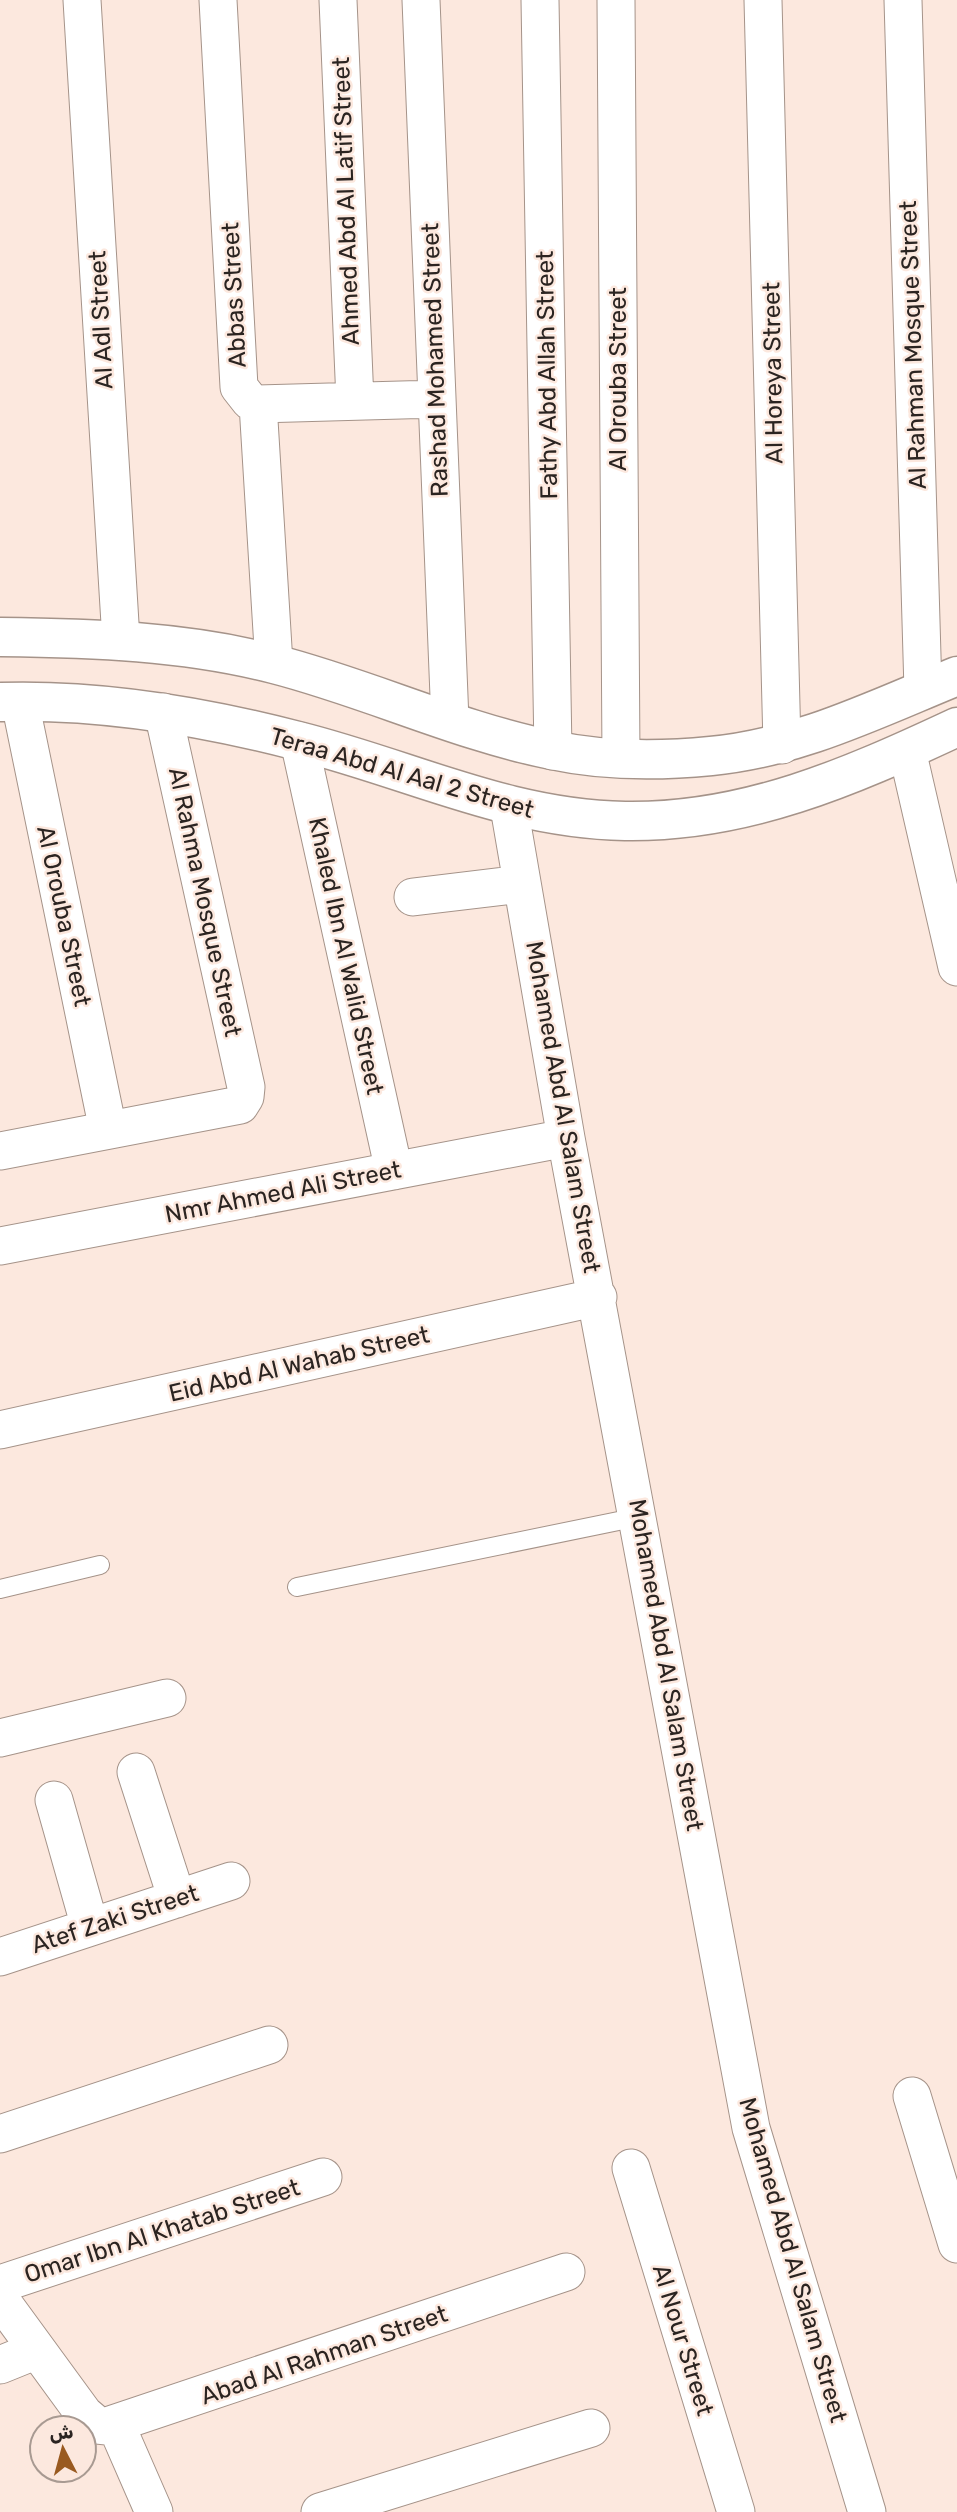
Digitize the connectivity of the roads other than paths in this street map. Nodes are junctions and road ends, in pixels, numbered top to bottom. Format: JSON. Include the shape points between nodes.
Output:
{"nodes":[{"id":1,"x":82,"y":0,"type":"edge"},
{"id":2,"x":218,"y":0,"type":"edge"},
{"id":3,"x":338,"y":0,"type":"edge"},
{"id":4,"x":421,"y":0,"type":"edge"},
{"id":5,"x":540,"y":0,"type":"edge"},
{"id":6,"x":616,"y":0,"type":"edge"},
{"id":7,"x":763,"y":0,"type":"edge"},
{"id":8,"x":903,"y":0,"type":"edge"},
{"id":9,"x":437,"y":399,"type":"junction"},
{"id":10,"x":355,"y":401,"type":"junction"},
{"id":11,"x":258,"y":404,"type":"junction"},
{"id":12,"x":0,"y":637,"type":"edge"},
{"id":13,"x":121,"y":640,"type":"junction"},
{"id":14,"x":274,"y":664,"type":"junction"},
{"id":15,"x":940,"y":683,"type":"edge"},
{"id":16,"x":10,"y":702,"type":"edge"},
{"id":17,"x":163,"y":712,"type":"junction"},
{"id":18,"x":450,"y":721,"type":"junction"},
{"id":19,"x":957,"y":727,"type":"edge"},
{"id":20,"x":299,"y":741,"type":"junction"},
{"id":21,"x":782,"y":745,"type":"junction"},
{"id":22,"x":908,"y":750,"type":"junction"},
{"id":23,"x":553,"y":751,"type":"junction"},
{"id":24,"x":621,"y":758,"type":"junction"},
{"id":25,"x":509,"y":807,"type":"junction"},
{"id":26,"x":522,"y":884,"type":"junction"},
{"id":27,"x":414,"y":897,"type":"dead end"},
{"id":28,"x":957,"y":967,"type":"edge"},
{"id":29,"x":108,"y":1130,"type":"junction"},
{"id":30,"x":566,"y":1138,"type":"junction"},
{"id":31,"x":0,"y":1150,"type":"edge"},
{"id":32,"x":394,"y":1171,"type":"junction"},
{"id":33,"x":0,"y":1246,"type":"edge"},
{"id":34,"x":598,"y":1297,"type":"junction"},
{"id":35,"x":0,"y":1430,"type":"edge"},
{"id":36,"x":638,"y":1517,"type":"junction"},
{"id":37,"x":100,"y":1565,"type":"dead end"},
{"id":38,"x":297,"y":1587,"type":"dead end"},
{"id":39,"x":0,"y":1589,"type":"edge"},
{"id":40,"x":167,"y":1698,"type":"dead end"},
{"id":41,"x":0,"y":1738,"type":"edge"},
{"id":42,"x":136,"y":1772,"type":"dead end"},
{"id":43,"x":54,"y":1800,"type":"dead end"},
{"id":44,"x":231,"y":1881,"type":"dead end"},
{"id":45,"x":177,"y":1899,"type":"junction"},
{"id":46,"x":90,"y":1927,"type":"junction"},
{"id":47,"x":0,"y":1957,"type":"edge"},
{"id":48,"x":270,"y":2045,"type":"dead end"},
{"id":49,"x":912,"y":2096,"type":"dead end"},
{"id":50,"x":0,"y":2134,"type":"edge"},
{"id":51,"x":631,"y":2168,"type":"dead end"},
{"id":52,"x":323,"y":2177,"type":"dead end"},
{"id":53,"x":957,"y":2244,"type":"edge"},
{"id":54,"x":566,"y":2272,"type":"dead end"},
{"id":55,"x":0,"y":2284,"type":"edge"},
{"id":56,"x":0,"y":2299,"type":"edge"},
{"id":57,"x":37,"y":2350,"type":"junction"},
{"id":58,"x":0,"y":2365,"type":"edge"},
{"id":59,"x":100,"y":2420,"type":"junction"},
{"id":60,"x":590,"y":2428,"type":"dead end"},
{"id":61,"x":154,"y":2512,"type":"edge"},
{"id":62,"x":320,"y":2512,"type":"edge"},
{"id":63,"x":736,"y":2512,"type":"edge"},
{"id":64,"x":867,"y":2512,"type":"edge"}],
"edges":[{"from":1,"to":13,"type":"street","name":"Al Adl Street"},
{"from":2,"to":11,"type":"street","name":"Abbas Street","via":[[239,387]]},
{"from":3,"to":10,"type":"street","name":"Ahmed Abd Al Latif Street"},
{"from":4,"to":9,"type":"street","name":"Rashad Mohamed Street"},
{"from":5,"to":23,"type":"street","name":"Fathy Abd Allah Street"},
{"from":6,"to":24,"type":"street","name":"Al Orouba Street"},
{"from":7,"to":21,"type":"street","name":"Al Horeya Street"},
{"from":8,"to":15,"type":"street","name":"Al Rahman Mosque Street"},
{"from":9,"to":10,"type":"street"},
{"from":9,"to":18,"type":"street","name":"Rashad Mohamed Street"},
{"from":10,"to":11,"type":"street"},
{"from":11,"to":14,"type":"street"},
{"from":12,"to":13,"type":"street"},
{"from":13,"to":14,"type":"street"},
{"from":14,"to":18,"type":"street"},
{"from":15,"to":21,"type":"street"},
{"from":16,"to":17,"type":"street","name":"Teraa Abd Al Aal 2 Street"},
{"from":16,"to":29,"type":"street","name":"Al Orouba Street"},
{"from":17,"to":20,"type":"street","name":"Teraa Abd Al Aal 2 Street"},
{"from":17,"to":29,"type":"street","name":"Al Rahma Mosque Street","via":[[246,1092],[240,1105]]},
{"from":18,"to":23,"type":"street"},
{"from":19,"to":22,"type":"street","name":"Teraa Abd Al Aal 2 Street"},
{"from":20,"to":25,"type":"street","name":"Teraa Abd Al Aal 2 Street"},
{"from":20,"to":32,"type":"street","name":"Khaled Ibn Al Walid Street"},
{"from":21,"to":24,"type":"street","via":[[712,756]]},
{"from":22,"to":25,"type":"street","name":"Teraa Abd Al Aal 2 Street","via":[[799,795],[742,810],[625,821]]},
{"from":22,"to":28,"type":"street"},
{"from":23,"to":24,"type":"street"},
{"from":25,"to":26,"type":"street","name":"Mohamed Abd Al Salam Street"},
{"from":26,"to":27,"type":"street"},
{"from":26,"to":30,"type":"street","name":"Mohamed Abd Al Salam Street"},
{"from":29,"to":31,"type":"street"},
{"from":30,"to":32,"type":"street","name":"Nmr Ahmed Ali Street"},
{"from":30,"to":34,"type":"street","name":"Mohamed Abd Al Salam Street"},
{"from":32,"to":33,"type":"street","name":"Nmr Ahmed Ali Street"},
{"from":34,"to":35,"type":"street","name":"Eid Abd Al Wahab Street"},
{"from":34,"to":36,"type":"street","name":"Mohamed Abd Al Salam Street"},
{"from":36,"to":38,"type":"lane"},
{"from":36,"to":64,"type":"street","name":"Mohamed Abd Al Salam Street","via":[[751,2128]]},
{"from":37,"to":39,"type":"lane"},
{"from":40,"to":41,"type":"street"},
{"from":42,"to":45,"type":"street"},
{"from":43,"to":46,"type":"street"},
{"from":44,"to":45,"type":"street","name":"Atef Zaki Street"},
{"from":45,"to":46,"type":"street","name":"Atef Zaki Street"},
{"from":46,"to":47,"type":"street","name":"Atef Zaki Street"},
{"from":48,"to":50,"type":"street"},
{"from":49,"to":53,"type":"street"},
{"from":51,"to":63,"type":"street","name":"Al Nour Street"},
{"from":52,"to":55,"type":"street","name":"Omar Ibn Al Khatab Street"},
{"from":54,"to":59,"type":"street","name":"Abad Al Rahman Street"},
{"from":56,"to":57,"type":"street"},
{"from":57,"to":58,"type":"street"},
{"from":57,"to":59,"type":"street"},
{"from":59,"to":61,"type":"street"},
{"from":60,"to":62,"type":"street"}]}
